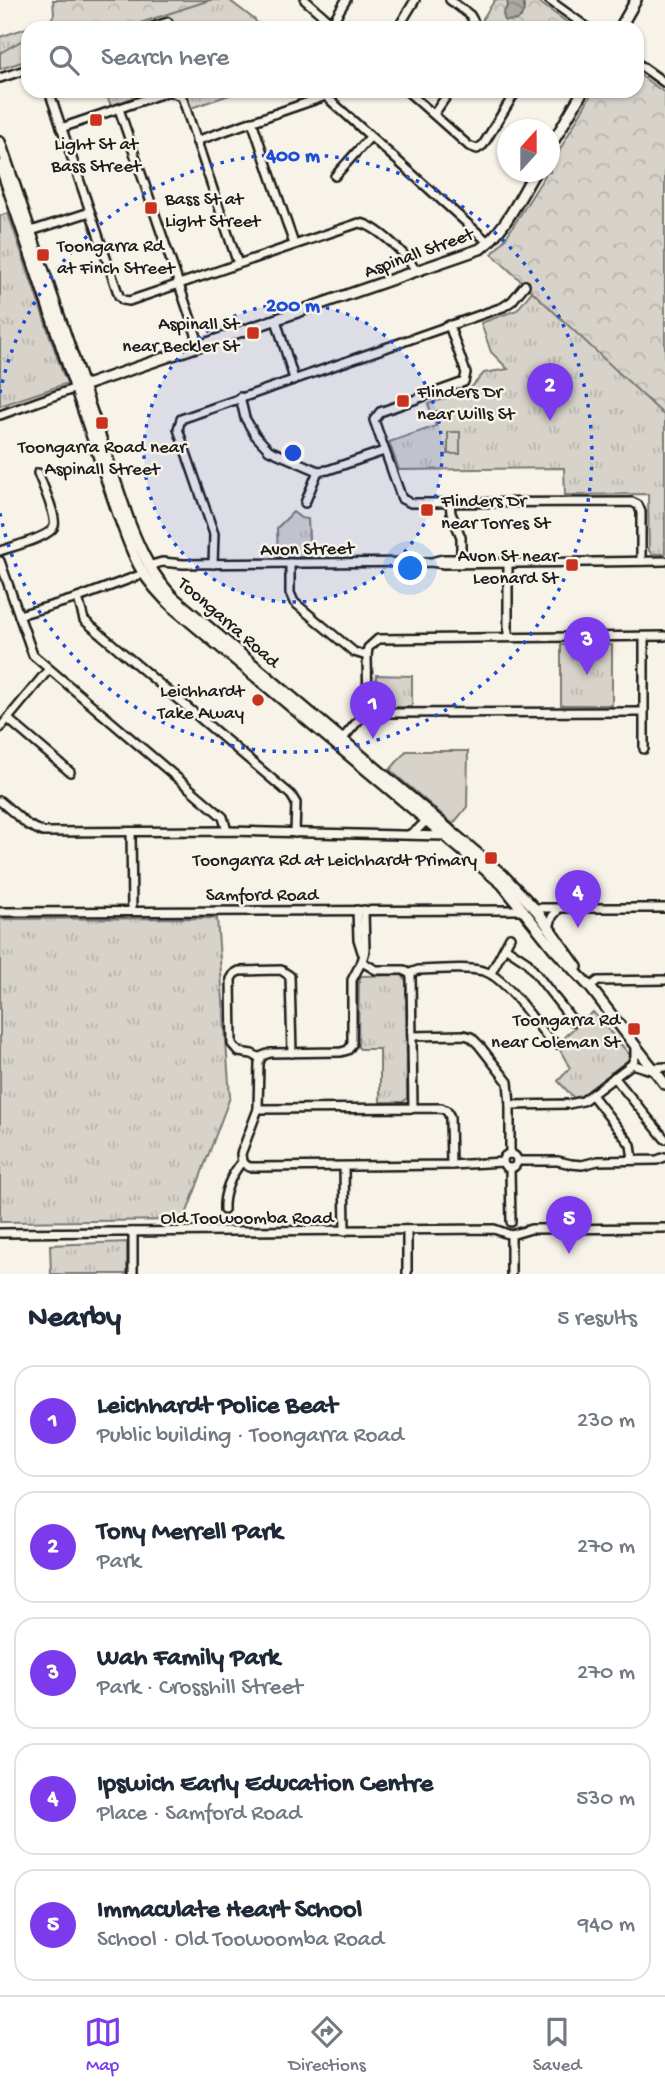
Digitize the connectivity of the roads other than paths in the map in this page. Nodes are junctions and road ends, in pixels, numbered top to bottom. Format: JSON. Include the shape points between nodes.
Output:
{"nodes":[{"id":1,"x":305,"y":0,"type":"edge"},
{"id":2,"x":346,"y":0,"type":"edge"},
{"id":3,"x":415,"y":0,"type":"edge"},
{"id":4,"x":450,"y":0,"type":"edge"},
{"id":5,"x":549,"y":0,"type":"edge"},
{"id":6,"x":636,"y":0,"type":"edge"},
{"id":7,"x":328,"y":21,"type":"edge"},
{"id":8,"x":336,"y":21,"type":"edge"},
{"id":9,"x":402,"y":21,"type":"edge"},
{"id":10,"x":473,"y":21,"type":"edge"},
{"id":11,"x":578,"y":21,"type":"edge"},
{"id":12,"x":624,"y":21,"type":"edge"},
{"id":13,"x":644,"y":68,"type":"edge"},
{"id":14,"x":21,"y":71,"type":"edge"},
{"id":15,"x":0,"y":78,"type":"edge"},
{"id":16,"x":665,"y":83,"type":"edge"},
{"id":17,"x":51,"y":98,"type":"edge"},
{"id":18,"x":151,"y":98,"type":"edge"},
{"id":19,"x":182,"y":98,"type":"edge"},
{"id":20,"x":312,"y":98,"type":"edge"},
{"id":21,"x":327,"y":98,"type":"edge"},
{"id":22,"x":415,"y":98,"type":"edge"},
{"id":23,"x":445,"y":98,"type":"edge"},
{"id":24,"x":512,"y":98,"type":"edge"},
{"id":25,"x":579,"y":98,"type":"edge"},
{"id":26,"x":119,"y":109,"type":"junction"},
{"id":27,"x":434,"y":114,"type":"junction"},
{"id":28,"x":252,"y":121,"type":"junction"},
{"id":29,"x":61,"y":128,"type":"junction"},
{"id":30,"x":560,"y":130,"type":"edge"},
{"id":31,"x":370,"y":136,"type":"junction"},
{"id":32,"x":196,"y":141,"type":"junction"},
{"id":33,"x":0,"y":142,"type":"edge"},
{"id":34,"x":0,"y":165,"type":"edge"},
{"id":35,"x":335,"y":176,"type":"dead end"},
{"id":36,"x":529,"y":182,"type":"edge"},
{"id":37,"x":90,"y":212,"type":"junction"},
{"id":38,"x":31,"y":232,"type":"junction"},
{"id":39,"x":489,"y":243,"type":"junction"},
{"id":40,"x":294,"y":244,"type":"junction"},
{"id":41,"x":237,"y":264,"type":"junction"},
{"id":42,"x":416,"y":272,"type":"junction"},
{"id":43,"x":180,"y":284,"type":"junction"},
{"id":44,"x":526,"y":285,"type":"dead end"},
{"id":45,"x":276,"y":320,"type":"junction"},
{"id":46,"x":449,"y":325,"type":"junction"},
{"id":47,"x":200,"y":346,"type":"junction"},
{"id":48,"x":294,"y":379,"type":"junction"},
{"id":49,"x":80,"y":387,"type":"junction"},
{"id":50,"x":240,"y":397,"type":"junction"},
{"id":51,"x":0,"y":415,"type":"edge"},
{"id":52,"x":384,"y":451,"type":"junction"},
{"id":53,"x":318,"y":471,"type":"junction"},
{"id":54,"x":38,"y":473,"type":"dead end"},
{"id":55,"x":305,"y":503,"type":"dead end"},
{"id":56,"x":450,"y":503,"type":"junction"},
{"id":57,"x":0,"y":551,"type":"edge"},
{"id":58,"x":0,"y":561,"type":"edge"},
{"id":59,"x":641,"y":561,"type":"junction"},
{"id":60,"x":665,"y":561,"type":"edge"},
{"id":61,"x":461,"y":562,"type":"junction"},
{"id":62,"x":508,"y":562,"type":"junction"},
{"id":63,"x":213,"y":564,"type":"junction"},
{"id":64,"x":290,"y":564,"type":"junction"},
{"id":65,"x":148,"y":572,"type":"junction"},
{"id":66,"x":78,"y":598,"type":"junction"},
{"id":67,"x":19,"y":615,"type":"junction"},
{"id":68,"x":644,"y":636,"type":"junction"},
{"id":69,"x":665,"y":636,"type":"edge"},
{"id":70,"x":508,"y":637,"type":"junction"},
{"id":71,"x":367,"y":656,"type":"junction"},
{"id":72,"x":49,"y":669,"type":"junction"},
{"id":73,"x":366,"y":710,"type":"junction"},
{"id":74,"x":643,"y":712,"type":"junction"},
{"id":75,"x":8,"y":719,"type":"junction"},
{"id":76,"x":0,"y":728,"type":"edge"},
{"id":77,"x":340,"y":742,"type":"junction"},
{"id":78,"x":644,"y":749,"type":"dead end"},
{"id":79,"x":70,"y":772,"type":"dead end"},
{"id":80,"x":0,"y":801,"type":"edge"},
{"id":81,"x":430,"y":821,"type":"junction"},
{"id":82,"x":227,"y":831,"type":"junction"},
{"id":83,"x":131,"y":832,"type":"junction"},
{"id":84,"x":295,"y":833,"type":"junction"},
{"id":85,"x":409,"y":834,"type":"junction"},
{"id":86,"x":419,"y":836,"type":"junction"},
{"id":87,"x":446,"y":836,"type":"junction"},
{"id":88,"x":510,"y":893,"type":"junction"},
{"id":89,"x":665,"y":908,"type":"edge"},
{"id":90,"x":360,"y":909,"type":"junction"},
{"id":91,"x":570,"y":909,"type":"junction"},
{"id":92,"x":499,"y":910,"type":"junction"},
{"id":93,"x":532,"y":910,"type":"junction"},
{"id":94,"x":132,"y":911,"type":"junction"},
{"id":95,"x":0,"y":912,"type":"edge"},
{"id":96,"x":557,"y":912,"type":"junction"},
{"id":97,"x":549,"y":928,"type":"junction"},
{"id":98,"x":510,"y":937,"type":"dead end"},
{"id":99,"x":505,"y":947,"type":"junction"},
{"id":100,"x":363,"y":959,"type":"junction"},
{"id":101,"x":491,"y":973,"type":"junction"},
{"id":102,"x":410,"y":974,"type":"junction"},
{"id":103,"x":665,"y":980,"type":"edge"},
{"id":104,"x":587,"y":984,"type":"junction"},
{"id":105,"x":573,"y":1021,"type":"dead end"},
{"id":106,"x":412,"y":1036,"type":"junction"},
{"id":107,"x":556,"y":1044,"type":"dead end"},
{"id":108,"x":635,"y":1046,"type":"junction"},
{"id":109,"x":292,"y":1053,"type":"junction"},
{"id":110,"x":260,"y":1058,"type":"junction"},
{"id":111,"x":632,"y":1064,"type":"junction"},
{"id":112,"x":659,"y":1069,"type":"edge"},
{"id":113,"x":614,"y":1077,"type":"junction"},
{"id":114,"x":663,"y":1082,"type":"edge"},
{"id":115,"x":592,"y":1096,"type":"junction"},
{"id":116,"x":510,"y":1104,"type":"junction"},
{"id":117,"x":413,"y":1108,"type":"junction"},
{"id":118,"x":258,"y":1109,"type":"junction"},
{"id":119,"x":665,"y":1139,"type":"edge"},
{"id":120,"x":510,"y":1154,"type":"junction"},
{"id":121,"x":665,"y":1157,"type":"edge"},
{"id":122,"x":633,"y":1160,"type":"junction"},
{"id":123,"x":517,"y":1161,"type":"junction"},
{"id":124,"x":243,"y":1162,"type":"junction"},
{"id":125,"x":503,"y":1162,"type":"junction"},
{"id":126,"x":451,"y":1165,"type":"junction"},
{"id":127,"x":344,"y":1167,"type":"junction"},
{"id":128,"x":510,"y":1169,"type":"junction"},
{"id":129,"x":224,"y":1210,"type":"dead end"},
{"id":130,"x":665,"y":1228,"type":"edge"},
{"id":131,"x":511,"y":1229,"type":"junction"},
{"id":132,"x":345,"y":1231,"type":"junction"},
{"id":133,"x":407,"y":1231,"type":"junction"},
{"id":134,"x":132,"y":1232,"type":"junction"},
{"id":135,"x":0,"y":1233,"type":"edge"},
{"id":136,"x":133,"y":1274,"type":"edge"},
{"id":137,"x":407,"y":1274,"type":"edge"},
{"id":138,"x":511,"y":1274,"type":"edge"}],
"edges":[{"from":1,"to":7,"type":"street"},
{"from":2,"to":8,"type":"street"},
{"from":3,"to":9,"type":"street"},
{"from":4,"to":10,"type":"street"},
{"from":5,"to":11,"type":"street"},
{"from":6,"to":12,"type":"main road"},
{"from":13,"to":16,"type":"street"},
{"from":14,"to":15,"type":"street"},
{"from":17,"to":29,"type":"street"},
{"from":18,"to":26,"type":"street"},
{"from":19,"to":32,"type":"street"},
{"from":20,"to":28,"type":"street"},
{"from":21,"to":31,"type":"street"},
{"from":22,"to":27,"type":"street"},
{"from":23,"to":27,"type":"street"},
{"from":24,"to":27,"type":"street","via":[[477,149]]},
{"from":25,"to":30,"type":"main road"},
{"from":26,"to":29,"type":"street"},
{"from":26,"to":43,"type":"street"},
{"from":28,"to":32,"type":"street"},
{"from":28,"to":40,"type":"street"},
{"from":29,"to":37,"type":"street"},
{"from":31,"to":35,"type":"street"},
{"from":31,"to":39,"type":"street"},
{"from":32,"to":41,"type":"street"},
{"from":33,"to":38,"type":"main road","name":"Toongarra Road"},
{"from":34,"to":49,"type":"main road","name":"Toongarra Road"},
{"from":36,"to":39,"type":"main road","name":"Aspinall Street"},
{"from":37,"to":38,"type":"street"},
{"from":37,"to":43,"type":"street","via":[[123,300]]},
{"from":38,"to":49,"type":"main road","name":"Toongarra Road"},
{"from":39,"to":42,"type":"main road","name":"Aspinall Street"},
{"from":40,"to":41,"type":"street"},
{"from":40,"to":42,"type":"street","via":[[363,223],[412,262]]},
{"from":41,"to":43,"type":"street"},
{"from":42,"to":45,"type":"main road","name":"Aspinall Street"},
{"from":43,"to":47,"type":"street"},
{"from":44,"to":46,"type":"street","via":[[503,307]]},
{"from":45,"to":47,"type":"main road","name":"Aspinall Street"},
{"from":45,"to":48,"type":"street"},
{"from":46,"to":48,"type":"street"},
{"from":46,"to":52,"type":"street","via":[[466,381],[376,415]]},
{"from":47,"to":49,"type":"main road","name":"Aspinall Street"},
{"from":48,"to":50,"type":"street"},
{"from":49,"to":51,"type":"street","name":"Aspinall Street"},
{"from":49,"to":65,"type":"main road","name":"Toongarra Road"},
{"from":50,"to":53,"type":"street","via":[[245,418],[269,450]]},
{"from":50,"to":63,"type":"street","via":[[178,422],[214,534]]},
{"from":52,"to":53,"type":"street"},
{"from":52,"to":56,"type":"street","via":[[403,501]]},
{"from":53,"to":55,"type":"street"},
{"from":54,"to":57,"type":"street","via":[[54,527],[48,534]]},
{"from":56,"to":59,"type":"street","via":[[632,502],[641,512]]},
{"from":56,"to":61,"type":"street","via":[[461,537]]},
{"from":58,"to":67,"type":"street"},
{"from":59,"to":60,"type":"street","name":"Avon Street"},
{"from":59,"to":62,"type":"street","name":"Avon Street"},
{"from":61,"to":62,"type":"street","name":"Avon Street"},
{"from":61,"to":64,"type":"street","name":"Avon Street"},
{"from":62,"to":70,"type":"street"},
{"from":63,"to":64,"type":"street","name":"Avon Street"},
{"from":63,"to":65,"type":"street","name":"Avon Street","via":[[162,562]]},
{"from":64,"to":71,"type":"street","via":[[294,602],[354,652]]},
{"from":65,"to":66,"type":"street","name":"Avon Street"},
{"from":65,"to":77,"type":"main road","name":"Toongarra Road"},
{"from":66,"to":67,"type":"street","name":"Avon Street"},
{"from":66,"to":84,"type":"street","via":[[84,620],[291,795],[296,803]]},
{"from":67,"to":72,"type":"street","via":[[33,655]]},
{"from":68,"to":69,"type":"street"},
{"from":68,"to":70,"type":"street"},
{"from":68,"to":74,"type":"street"},
{"from":70,"to":71,"type":"street","via":[[378,639],[368,648]]},
{"from":71,"to":73,"type":"street"},
{"from":72,"to":75,"type":"street"},
{"from":72,"to":82,"type":"street","via":[[223,817]]},
{"from":73,"to":74,"type":"street"},
{"from":73,"to":77,"type":"street"},
{"from":74,"to":78,"type":"street"},
{"from":75,"to":76,"type":"street"},
{"from":75,"to":79,"type":"street"},
{"from":77,"to":81,"type":"main road","name":"Toongarra Road"},
{"from":80,"to":83,"type":"street","via":[[43,832]]},
{"from":81,"to":85,"type":"street"},
{"from":81,"to":86,"type":"street"},
{"from":81,"to":87,"type":"main road","name":"Toongarra Road"},
{"from":81,"to":93,"type":"main road","name":"Toongarra Road","via":[[503,875]]},
{"from":82,"to":83,"type":"street"},
{"from":82,"to":84,"type":"street"},
{"from":83,"to":94,"type":"street"},
{"from":84,"to":85,"type":"street"},
{"from":85,"to":86,"type":"street"},
{"from":86,"to":87,"type":"street"},
{"from":87,"to":88,"type":"main road","name":"Toongarra Road"},
{"from":88,"to":92,"type":"street"},
{"from":88,"to":93,"type":"main road","name":"Toongarra Road"},
{"from":89,"to":91,"type":"street","name":"Samford Road"},
{"from":90,"to":92,"type":"street","name":"Samford Road"},
{"from":90,"to":94,"type":"street","name":"Samford Road"},
{"from":90,"to":100,"type":"street"},
{"from":91,"to":93,"type":"street","name":"Samford Road"},
{"from":91,"to":96,"type":"street","name":"Samford Road"},
{"from":92,"to":93,"type":"street","name":"Samford Road"},
{"from":93,"to":96,"type":"street","name":"Samford Road"},
{"from":93,"to":97,"type":"main road","name":"Toongarra Road"},
{"from":93,"to":104,"type":"main road","name":"Toongarra Road","via":[[561,957]]},
{"from":94,"to":95,"type":"street","name":"Samford Road"},
{"from":96,"to":97,"type":"street"},
{"from":97,"to":104,"type":"main road","name":"Toongarra Road"},
{"from":98,"to":99,"type":"street"},
{"from":99,"to":101,"type":"street"},
{"from":99,"to":105,"type":"street","via":[[526,961]]},
{"from":100,"to":102,"type":"street","via":[[376,970]]},
{"from":100,"to":109,"type":"street","via":[[352,980],[349,1048]]},
{"from":101,"to":102,"type":"street","via":[[418,970]]},
{"from":101,"to":107,"type":"street"},
{"from":102,"to":106,"type":"street"},
{"from":103,"to":104,"type":"street"},
{"from":104,"to":108,"type":"main road","name":"Toongarra Road"},
{"from":106,"to":116,"type":"street","via":[[474,1039],[506,1079]]},
{"from":106,"to":117,"type":"street"},
{"from":108,"to":111,"type":"street"},
{"from":108,"to":112,"type":"main road","name":"Toongarra Road"},
{"from":109,"to":110,"type":"street","via":[[268,1053]]},
{"from":109,"to":110,"type":"street","via":[[289,974],[281,970],[239,971],[231,979],[232,1044],[239,1052]]},
{"from":110,"to":118,"type":"street"},
{"from":111,"to":112,"type":"street","via":[[651,1072]]},
{"from":111,"to":113,"type":"street"},
{"from":112,"to":114,"type":"main road","name":"Toongarra Road"},
{"from":113,"to":115,"type":"street"},
{"from":113,"to":119,"type":"street"},
{"from":115,"to":116,"type":"street","via":[[569,1104]]},
{"from":115,"to":122,"type":"street","via":[[631,1145]]},
{"from":116,"to":120,"type":"street"},
{"from":117,"to":118,"type":"street"},
{"from":117,"to":126,"type":"street","via":[[439,1108],[449,1113]]},
{"from":118,"to":124,"type":"street","via":[[241,1154]]},
{"from":120,"to":123,"type":"street"},
{"from":120,"to":125,"type":"street"},
{"from":121,"to":122,"type":"street"},
{"from":122,"to":123,"type":"street","via":[[574,1165]]},
{"from":123,"to":128,"type":"street"},
{"from":124,"to":127,"type":"street","via":[[251,1167]]},
{"from":124,"to":129,"type":"street","via":[[233,1174]]},
{"from":125,"to":126,"type":"street"},
{"from":125,"to":128,"type":"street"},
{"from":126,"to":127,"type":"street"},
{"from":127,"to":132,"type":"street"},
{"from":128,"to":131,"type":"street"},
{"from":130,"to":131,"type":"street"},
{"from":131,"to":133,"type":"street","name":"Old Toowoomba Road"},
{"from":131,"to":138,"type":"street"},
{"from":132,"to":133,"type":"street","name":"Old Toowoomba Road"},
{"from":132,"to":134,"type":"street","name":"Old Toowoomba Road"},
{"from":133,"to":137,"type":"street"},
{"from":134,"to":135,"type":"street","name":"Old Toowoomba Road"},
{"from":134,"to":136,"type":"street"}]}
